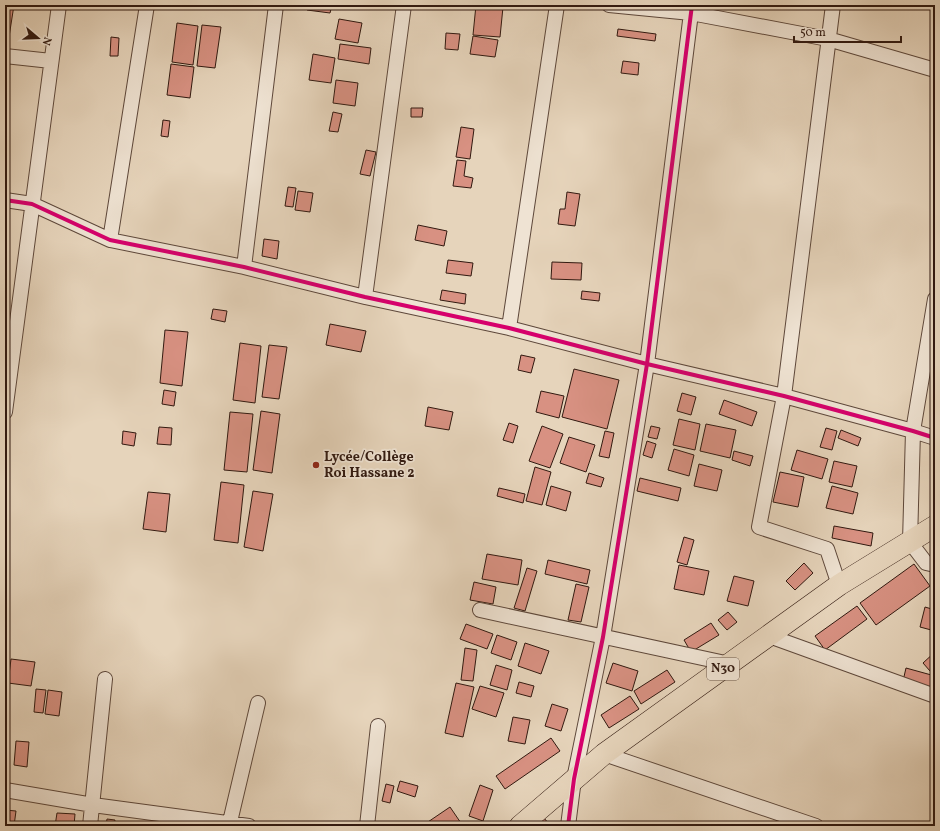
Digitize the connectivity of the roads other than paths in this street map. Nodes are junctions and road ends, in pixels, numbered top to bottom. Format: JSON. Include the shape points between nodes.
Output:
{"nodes":[{"id":1,"x":59,"y":5,"type":"edge"},
{"id":2,"x":148,"y":5,"type":"edge"},
{"id":3,"x":276,"y":5,"type":"edge"},
{"id":4,"x":404,"y":5,"type":"edge"},
{"id":5,"x":557,"y":5,"type":"edge"},
{"id":6,"x":609,"y":5,"type":"edge"},
{"id":7,"x":832,"y":5,"type":"edge"},
{"id":8,"x":691,"y":9,"type":"edge"},
{"id":9,"x":828,"y":39,"type":"junction"},
{"id":10,"x":5,"y":56,"type":"edge"},
{"id":11,"x":51,"y":61,"type":"junction"},
{"id":12,"x":935,"y":70,"type":"edge"},
{"id":13,"x":5,"y":200,"type":"edge"},
{"id":14,"x":32,"y":204,"type":"junction"},
{"id":15,"x":110,"y":240,"type":"junction"},
{"id":16,"x":244,"y":267,"type":"junction"},
{"id":17,"x":365,"y":297,"type":"junction"},
{"id":18,"x":935,"y":299,"type":"edge"},
{"id":19,"x":10,"y":328,"type":"edge"},
{"id":20,"x":509,"y":328,"type":"junction"},
{"id":21,"x":647,"y":364,"type":"junction"},
{"id":22,"x":784,"y":396,"type":"junction"},
{"id":23,"x":5,"y":412,"type":"edge"},
{"id":24,"x":913,"y":430,"type":"junction"},
{"id":25,"x":935,"y":438,"type":"edge"},
{"id":26,"x":935,"y":526,"type":"edge"},
{"id":27,"x":910,"y":542,"type":"junction"},
{"id":28,"x":935,"y":565,"type":"edge"},
{"id":29,"x":839,"y":585,"type":"junction"},
{"id":30,"x":480,"y":610,"type":"dead end"},
{"id":31,"x":769,"y":636,"type":"junction"},
{"id":32,"x":603,"y":637,"type":"junction"},
{"id":33,"x":730,"y":664,"type":"junction"},
{"id":34,"x":104,"y":679,"type":"dead end"},
{"id":35,"x":935,"y":696,"type":"edge"},
{"id":36,"x":258,"y":703,"type":"dead end"},
{"id":37,"x":378,"y":726,"type":"dead end"},
{"id":38,"x":604,"y":754,"type":"junction"},
{"id":39,"x":574,"y":779,"type":"junction"},
{"id":40,"x":5,"y":790,"type":"edge"},
{"id":41,"x":93,"y":805,"type":"junction"},
{"id":42,"x":229,"y":825,"type":"edge"},
{"id":43,"x":90,"y":826,"type":"edge"},
{"id":44,"x":248,"y":826,"type":"edge"},
{"id":45,"x":367,"y":826,"type":"edge"},
{"id":46,"x":520,"y":826,"type":"edge"},
{"id":47,"x":568,"y":826,"type":"edge"},
{"id":48,"x":816,"y":826,"type":"edge"}],
"edges":[{"from":1,"to":11,"type":"street"},
{"from":2,"to":15,"type":"street"},
{"from":3,"to":16,"type":"street"},
{"from":4,"to":17,"type":"street"},
{"from":5,"to":20,"type":"street"},
{"from":6,"to":8,"type":"street"},
{"from":7,"to":9,"type":"street"},
{"from":8,"to":9,"type":"street"},
{"from":8,"to":21,"type":"street"},
{"from":9,"to":12,"type":"street"},
{"from":9,"to":22,"type":"street"},
{"from":10,"to":11,"type":"street"},
{"from":11,"to":14,"type":"street"},
{"from":13,"to":14,"type":"street"},
{"from":14,"to":15,"type":"street"},
{"from":14,"to":19,"type":"street"},
{"from":15,"to":16,"type":"street"},
{"from":16,"to":17,"type":"street"},
{"from":17,"to":20,"type":"street"},
{"from":18,"to":24,"type":"street"},
{"from":19,"to":23,"type":"street"},
{"from":20,"to":21,"type":"street"},
{"from":21,"to":22,"type":"street"},
{"from":21,"to":32,"type":"street"},
{"from":22,"to":24,"type":"street"},
{"from":22,"to":29,"type":"street","via":[[759,527],[827,548]]},
{"from":24,"to":25,"type":"street"},
{"from":24,"to":27,"type":"street"},
{"from":26,"to":27,"type":"main road","number":"N30"},
{"from":27,"to":28,"type":"street","via":[[926,563]]},
{"from":27,"to":29,"type":"main road","number":"N30"},
{"from":29,"to":31,"type":"main road","number":"N30"},
{"from":30,"to":32,"type":"street"},
{"from":31,"to":33,"type":"main road","number":"N30"},
{"from":31,"to":35,"type":"street"},
{"from":32,"to":33,"type":"street"},
{"from":32,"to":39,"type":"street"},
{"from":33,"to":38,"type":"main road","number":"N30"},
{"from":34,"to":41,"type":"street"},
{"from":36,"to":42,"type":"street"},
{"from":37,"to":45,"type":"street"},
{"from":38,"to":39,"type":"main road","number":"N30"},
{"from":38,"to":48,"type":"street"},
{"from":39,"to":46,"type":"main road","number":"N30"},
{"from":39,"to":47,"type":"street"},
{"from":40,"to":41,"type":"street"},
{"from":41,"to":42,"type":"street"},
{"from":41,"to":43,"type":"street"},
{"from":42,"to":44,"type":"street"}]}
